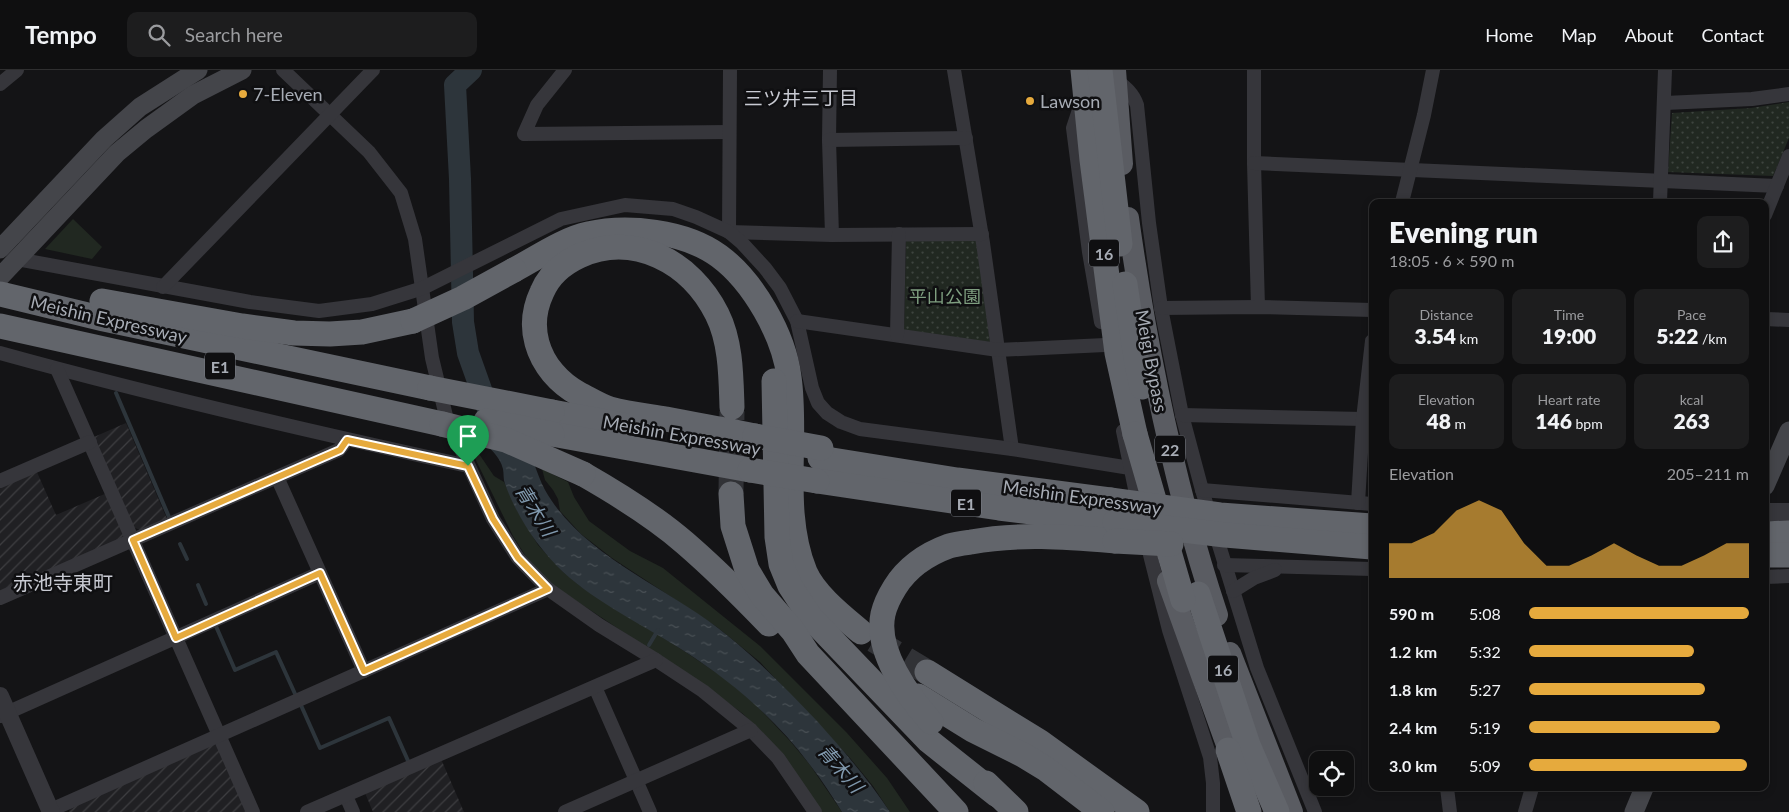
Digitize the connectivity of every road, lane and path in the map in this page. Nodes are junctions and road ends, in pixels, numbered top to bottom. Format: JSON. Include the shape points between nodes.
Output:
{"nodes":[{"id":1,"x":18,"y":70,"type":"edge"},
{"id":2,"x":198,"y":70,"type":"edge"},
{"id":3,"x":242,"y":70,"type":"edge"},
{"id":4,"x":284,"y":70,"type":"edge"},
{"id":5,"x":373,"y":70,"type":"edge"},
{"id":6,"x":565,"y":70,"type":"edge"},
{"id":7,"x":730,"y":70,"type":"edge"},
{"id":8,"x":830,"y":70,"type":"edge"},
{"id":9,"x":954,"y":70,"type":"edge"},
{"id":10,"x":1079,"y":70,"type":"edge"},
{"id":11,"x":1083,"y":70,"type":"edge"},
{"id":12,"x":1254,"y":70,"type":"edge"},
{"id":13,"x":1433,"y":70,"type":"edge"},
{"id":14,"x":1665,"y":70,"type":"edge"},
{"id":15,"x":1110,"y":73,"type":"edge"},
{"id":16,"x":0,"y":84,"type":"edge"},
{"id":17,"x":1789,"y":94,"type":"edge"},
{"id":18,"x":1081,"y":103,"type":"junction"},
{"id":19,"x":1665,"y":103,"type":"junction"},
{"id":20,"x":330,"y":115,"type":"junction"},
{"id":21,"x":728,"y":132,"type":"junction"},
{"id":22,"x":966,"y":138,"type":"junction"},
{"id":23,"x":829,"y":140,"type":"junction"},
{"id":24,"x":1789,"y":156,"type":"edge"},
{"id":25,"x":1254,"y":163,"type":"junction"},
{"id":26,"x":1410,"y":169,"type":"junction"},
{"id":27,"x":1661,"y":180,"type":"junction"},
{"id":28,"x":1777,"y":186,"type":"junction"},
{"id":29,"x":1403,"y":199,"type":"edge"},
{"id":30,"x":1660,"y":199,"type":"edge"},
{"id":31,"x":1769,"y":205,"type":"edge"},
{"id":32,"x":729,"y":232,"type":"junction"},
{"id":33,"x":899,"y":234,"type":"junction"},
{"id":34,"x":982,"y":234,"type":"junction"},
{"id":35,"x":832,"y":235,"type":"junction"},
{"id":36,"x":0,"y":248,"type":"edge"},
{"id":37,"x":5,"y":286,"type":"edge"},
{"id":38,"x":162,"y":287,"type":"junction"},
{"id":39,"x":423,"y":288,"type":"junction"},
{"id":40,"x":1258,"y":307,"type":"junction"},
{"id":41,"x":1161,"y":308,"type":"junction"},
{"id":42,"x":1369,"y":310,"type":"edge"},
{"id":43,"x":770,"y":318,"type":"junction"},
{"id":44,"x":1769,"y":319,"type":"edge"},
{"id":45,"x":1789,"y":320,"type":"edge"},
{"id":46,"x":797,"y":321,"type":"junction"},
{"id":47,"x":0,"y":326,"type":"edge"},
{"id":48,"x":897,"y":335,"type":"junction"},
{"id":49,"x":1105,"y":345,"type":"junction"},
{"id":50,"x":998,"y":350,"type":"junction"},
{"id":51,"x":0,"y":353,"type":"edge"},
{"id":52,"x":1369,"y":367,"type":"edge"},
{"id":53,"x":57,"y":369,"type":"junction"},
{"id":54,"x":732,"y":407,"type":"tunnel mouth"},
{"id":55,"x":1182,"y":415,"type":"junction"},
{"id":56,"x":441,"y":418,"type":"junction"},
{"id":57,"x":1363,"y":418,"type":"junction"},
{"id":58,"x":552,"y":423,"type":"junction"},
{"id":59,"x":1789,"y":431,"type":"edge"},
{"id":60,"x":347,"y":440,"type":"junction"},
{"id":61,"x":90,"y":442,"type":"junction"},
{"id":62,"x":1012,"y":449,"type":"junction"},
{"id":63,"x":753,"y":452,"type":"junction"},
{"id":64,"x":819,"y":462,"type":"junction"},
{"id":65,"x":468,"y":466,"type":"junction"},
{"id":66,"x":1130,"y":468,"type":"junction"},
{"id":67,"x":277,"y":477,"type":"junction"},
{"id":68,"x":1769,"y":477,"type":"edge"},
{"id":69,"x":0,"y":481,"type":"edge"},
{"id":70,"x":1202,"y":490,"type":"junction"},
{"id":71,"x":731,"y":494,"type":"tunnel mouth"},
{"id":72,"x":1358,"y":502,"type":"junction"},
{"id":73,"x":1369,"y":504,"type":"edge"},
{"id":74,"x":1769,"y":512,"type":"edge"},
{"id":75,"x":1789,"y":512,"type":"edge"},
{"id":76,"x":1113,"y":521,"type":"junction"},
{"id":77,"x":1369,"y":526,"type":"edge"},
{"id":78,"x":1789,"y":533,"type":"edge"},
{"id":79,"x":1769,"y":534,"type":"edge"},
{"id":80,"x":133,"y":540,"type":"junction"},
{"id":81,"x":1369,"y":548,"type":"edge"},
{"id":82,"x":1789,"y":555,"type":"edge"},
{"id":83,"x":1769,"y":556,"type":"edge"},
{"id":84,"x":1224,"y":565,"type":"junction"},
{"id":85,"x":1281,"y":568,"type":"junction"},
{"id":86,"x":1369,"y":568,"type":"edge"},
{"id":87,"x":320,"y":573,"type":"junction"},
{"id":88,"x":1789,"y":576,"type":"edge"},
{"id":89,"x":1769,"y":577,"type":"edge"},
{"id":90,"x":548,"y":589,"type":"junction"},
{"id":91,"x":1233,"y":591,"type":"junction"},
{"id":92,"x":0,"y":598,"type":"edge"},
{"id":93,"x":861,"y":632,"type":"tunnel mouth"},
{"id":94,"x":176,"y":638,"type":"junction"},
{"id":95,"x":808,"y":654,"type":"junction"},
{"id":96,"x":656,"y":660,"type":"junction"},
{"id":97,"x":364,"y":671,"type":"junction"},
{"id":98,"x":927,"y":672,"type":"tunnel mouth"},
{"id":99,"x":904,"y":686,"type":"junction"},
{"id":100,"x":595,"y":687,"type":"junction"},
{"id":101,"x":0,"y":696,"type":"edge"},
{"id":102,"x":4,"y":715,"type":"edge"},
{"id":103,"x":751,"y":730,"type":"junction"},
{"id":104,"x":220,"y":735,"type":"junction"},
{"id":105,"x":1228,"y":750,"type":"junction"},
{"id":106,"x":636,"y":780,"type":"junction"},
{"id":107,"x":1447,"y":791,"type":"edge"},
{"id":108,"x":1531,"y":791,"type":"edge"},
{"id":109,"x":1643,"y":791,"type":"edge"},
{"id":110,"x":997,"y":795,"type":"junction"},
{"id":111,"x":346,"y":796,"type":"junction"},
{"id":112,"x":51,"y":811,"type":"edge"},
{"id":113,"x":253,"y":812,"type":"edge"},
{"id":114,"x":307,"y":812,"type":"edge"},
{"id":115,"x":353,"y":812,"type":"edge"},
{"id":116,"x":565,"y":812,"type":"edge"},
{"id":117,"x":650,"y":812,"type":"edge"},
{"id":118,"x":815,"y":812,"type":"edge"},
{"id":119,"x":956,"y":812,"type":"edge"},
{"id":120,"x":1016,"y":812,"type":"edge"},
{"id":121,"x":1102,"y":812,"type":"edge"},
{"id":122,"x":1137,"y":812,"type":"edge"},
{"id":123,"x":1213,"y":812,"type":"edge"},
{"id":124,"x":1249,"y":812,"type":"edge"},
{"id":125,"x":1254,"y":812,"type":"edge"},
{"id":126,"x":1259,"y":812,"type":"edge"},
{"id":127,"x":1277,"y":812,"type":"edge"},
{"id":128,"x":1292,"y":812,"type":"edge"},
{"id":129,"x":1314,"y":812,"type":"edge"},
{"id":130,"x":1450,"y":812,"type":"edge"},
{"id":131,"x":1525,"y":812,"type":"edge"},
{"id":132,"x":1634,"y":812,"type":"edge"}],
"edges":[{"from":1,"to":16,"type":"street"},
{"from":2,"to":36,"type":"main road","via":[[140,107],[104,138]]},
{"from":3,"to":37,"type":"main road","via":[[193,96],[118,153]]},
{"from":4,"to":20,"type":"street"},
{"from":5,"to":20,"type":"street"},
{"from":6,"to":21,"type":"street","via":[[537,105],[524,134]]},
{"from":7,"to":21,"type":"street"},
{"from":8,"to":23,"type":"street"},
{"from":9,"to":22,"type":"street"},
{"from":10,"to":18,"type":"highway","name":"Meigi Bypass","number":"22"},
{"from":11,"to":126,"type":"highway","number":"16","bridge":true,"via":[[1117,353],[1135,434],[1183,600],[1234,750]]},
{"from":12,"to":25,"type":"street"},
{"from":13,"to":26,"type":"street"},
{"from":14,"to":19,"type":"street"},
{"from":15,"to":41,"type":"street","via":[[1128,89],[1137,105],[1148,223]]},
{"from":15,"to":127,"type":"highway","number":"16","bridge":true,"via":[[1124,280],[1136,364],[1152,434],[1198,594],[1248,745]]},
{"from":15,"to":128,"type":"highway","name":"Meigi Bypass","number":"22","via":[[1138,288],[1178,485],[1206,583],[1237,673]]},
{"from":17,"to":19,"type":"street"},
{"from":18,"to":49,"type":"street","via":[[1073,128]]},
{"from":18,"to":105,"type":"highway","name":"Meigi Bypass","number":"22","via":[[1118,384],[1170,591]]},
{"from":19,"to":27,"type":"street"},
{"from":20,"to":38,"type":"street"},
{"from":20,"to":39,"type":"street","via":[[369,152],[401,193],[416,239]]},
{"from":21,"to":32,"type":"street"},
{"from":22,"to":23,"type":"street"},
{"from":22,"to":34,"type":"street"},
{"from":23,"to":35,"type":"street"},
{"from":24,"to":28,"type":"street"},
{"from":25,"to":26,"type":"street"},
{"from":25,"to":40,"type":"street"},
{"from":26,"to":27,"type":"street"},
{"from":26,"to":29,"type":"street"},
{"from":27,"to":28,"type":"street"},
{"from":27,"to":30,"type":"street"},
{"from":28,"to":31,"type":"street"},
{"from":32,"to":35,"type":"street"},
{"from":32,"to":39,"type":"street","via":[[673,209],[625,205],[561,219]]},
{"from":32,"to":46,"type":"street","via":[[766,268]]},
{"from":33,"to":34,"type":"street"},
{"from":33,"to":35,"type":"street"},
{"from":33,"to":48,"type":"street"},
{"from":34,"to":50,"type":"street"},
{"from":37,"to":38,"type":"street"},
{"from":37,"to":43,"type":"highway","bridge":true,"via":[[242,326],[330,334],[362,332],[413,321],[586,234],[639,230],[690,241],[718,256],[740,276]]},
{"from":37,"to":56,"type":"highway","name":"Meishin Expressway","number":"E1","via":[[139,349]]},
{"from":37,"to":58,"type":"highway","name":"Meishin Expressway","number":"E1","bridge":true,"via":[[104,319],[430,388]]},
{"from":38,"to":39,"type":"street","via":[[319,311],[372,304]]},
{"from":39,"to":65,"type":"street","via":[[432,358],[446,416]]},
{"from":40,"to":41,"type":"street"},
{"from":40,"to":42,"type":"street"},
{"from":41,"to":55,"type":"street"},
{"from":43,"to":93,"type":"highway","via":[[782,346],[789,376],[792,507],[797,544],[806,573],[828,604]]},
{"from":43,"to":110,"type":"highway","via":[[777,537],[781,564],[790,586],[811,618],[929,741]]},
{"from":44,"to":45,"type":"street"},
{"from":46,"to":48,"type":"street"},
{"from":46,"to":62,"type":"street","via":[[818,403],[841,422],[860,429]]},
{"from":47,"to":56,"type":"highway"},
{"from":48,"to":50,"type":"street"},
{"from":49,"to":50,"type":"street"},
{"from":49,"to":66,"type":"street"},
{"from":50,"to":62,"type":"street"},
{"from":51,"to":53,"type":"street"},
{"from":52,"to":57,"type":"street"},
{"from":53,"to":60,"type":"street"},
{"from":53,"to":61,"type":"street"},
{"from":54,"to":63,"type":"highway","via":[[726,340],[717,314],[699,287],[679,267],[652,253],[623,246],[594,249],[566,262],[547,280],[536,305],[533,330],[541,356],[555,376],[578,393],[610,409]]},
{"from":55,"to":57,"type":"street"},
{"from":55,"to":70,"type":"street"},
{"from":56,"to":58,"type":"highway","name":"Meishin Expressway","number":"E1","bridge":true},
{"from":56,"to":95,"type":"highway","bridge":true,"via":[[506,440],[610,489],[684,542],[786,641]]},
{"from":57,"to":72,"type":"street"},
{"from":58,"to":63,"type":"highway","name":"Meishin Expressway","number":"E1"},
{"from":59,"to":68,"type":"main road"},
{"from":60,"to":65,"type":"street"},
{"from":60,"to":67,"type":"street","via":[[340,450]]},
{"from":61,"to":69,"type":"street"},
{"from":61,"to":80,"type":"street"},
{"from":62,"to":66,"type":"street"},
{"from":63,"to":64,"type":"highway","name":"Meishin Expressway","number":"E1"},
{"from":64,"to":76,"type":"highway","name":"Meishin Expressway","number":"E1","via":[[999,508]]},
{"from":64,"to":76,"type":"highway","name":"Meishin Expressway","number":"E1","via":[[1001,486]]},
{"from":65,"to":90,"type":"street","via":[[493,519],[518,558]]},
{"from":66,"to":123,"type":"street","via":[[1161,602],[1210,757]]},
{"from":67,"to":80,"type":"street"},
{"from":67,"to":87,"type":"street"},
{"from":70,"to":72,"type":"street"},
{"from":70,"to":84,"type":"street"},
{"from":71,"to":95,"type":"highway","via":[[733,526],[747,570],[762,595]]},
{"from":72,"to":73,"type":"street"},
{"from":74,"to":75,"type":"street"},
{"from":76,"to":77,"type":"highway","name":"Meishin Expressway","number":"E1","bridge":true,"via":[[1220,515]]},
{"from":76,"to":81,"type":"highway","bridge":true,"via":[[1356,552]]},
{"from":76,"to":99,"type":"highway","via":[[949,546],[923,558],[902,576],[883,615],[885,646]]},
{"from":78,"to":79,"type":"highway"},
{"from":80,"to":92,"type":"street"},
{"from":80,"to":94,"type":"street"},
{"from":82,"to":83,"type":"highway"},
{"from":84,"to":85,"type":"street"},
{"from":84,"to":91,"type":"street"},
{"from":85,"to":86,"type":"street"},
{"from":85,"to":91,"type":"street","via":[[1254,578]]},
{"from":87,"to":94,"type":"street"},
{"from":87,"to":97,"type":"street"},
{"from":88,"to":89,"type":"street"},
{"from":90,"to":96,"type":"street"},
{"from":90,"to":97,"type":"street"},
{"from":91,"to":129,"type":"street","via":[[1257,668]]},
{"from":94,"to":102,"type":"street"},
{"from":94,"to":104,"type":"street"},
{"from":95,"to":119,"type":"highway"},
{"from":96,"to":100,"type":"street"},
{"from":96,"to":103,"type":"street"},
{"from":97,"to":104,"type":"street"},
{"from":98,"to":122,"type":"highway","via":[[1040,742]]},
{"from":99,"to":110,"type":"highway","via":[[913,702]]},
{"from":99,"to":121,"type":"highway","via":[[942,712],[1046,769]]},
{"from":100,"to":106,"type":"street"},
{"from":100,"to":111,"type":"street"},
{"from":101,"to":102,"type":"street"},
{"from":102,"to":112,"type":"street"},
{"from":103,"to":106,"type":"street"},
{"from":103,"to":118,"type":"street","via":[[778,758]]},
{"from":104,"to":112,"type":"street"},
{"from":104,"to":113,"type":"street"},
{"from":105,"to":124,"type":"highway"},
{"from":105,"to":125,"type":"highway","name":"Meigi Bypass","number":"22"},
{"from":106,"to":116,"type":"street"},
{"from":106,"to":117,"type":"street"},
{"from":107,"to":130,"type":"street"},
{"from":108,"to":131,"type":"street"},
{"from":109,"to":132,"type":"main road"},
{"from":110,"to":120,"type":"highway"},
{"from":111,"to":114,"type":"street"},
{"from":111,"to":115,"type":"street"}]}
